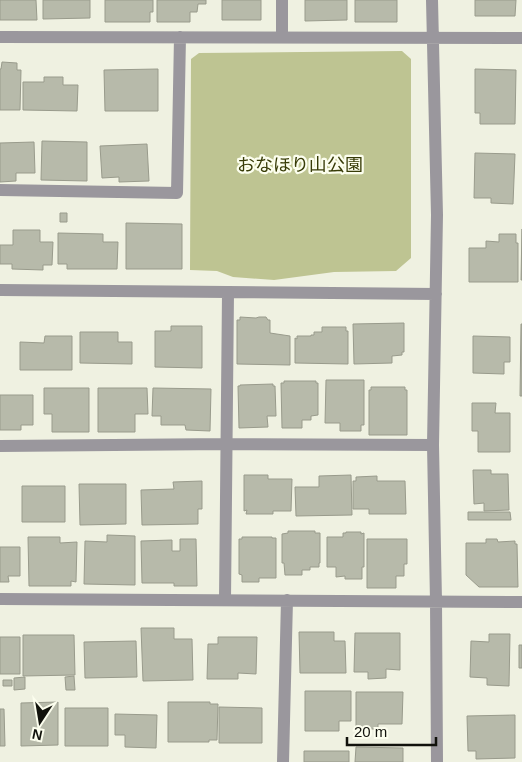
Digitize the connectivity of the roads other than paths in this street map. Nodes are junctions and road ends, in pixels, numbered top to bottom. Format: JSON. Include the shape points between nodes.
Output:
{"nodes":[{"id":1,"x":282,"y":0,"type":"edge"},
{"id":2,"x":432,"y":0,"type":"edge"},
{"id":3,"x":0,"y":37,"type":"edge"},
{"id":4,"x":180,"y":37,"type":"junction"},
{"id":5,"x":282,"y":37,"type":"junction"},
{"id":6,"x":433,"y":37,"type":"junction"},
{"id":7,"x":522,"y":38,"type":"edge"},
{"id":8,"x":0,"y":190,"type":"edge"},
{"id":9,"x":0,"y":290,"type":"edge"},
{"id":10,"x":228,"y":293,"type":"junction"},
{"id":11,"x":436,"y":294,"type":"junction"},
{"id":12,"x":227,"y":444,"type":"junction"},
{"id":13,"x":433,"y":445,"type":"junction"},
{"id":14,"x":0,"y":446,"type":"edge"},
{"id":15,"x":0,"y":599,"type":"edge"},
{"id":16,"x":225,"y":600,"type":"junction"},
{"id":17,"x":287,"y":600,"type":"junction"},
{"id":18,"x":436,"y":601,"type":"junction"},
{"id":19,"x":522,"y":602,"type":"edge"},
{"id":20,"x":283,"y":762,"type":"edge"},
{"id":21,"x":437,"y":762,"type":"edge"}],
"edges":[{"from":1,"to":5,"type":"street"},
{"from":2,"to":6,"type":"street"},
{"from":3,"to":4,"type":"street"},
{"from":4,"to":5,"type":"street"},
{"from":4,"to":8,"type":"street","via":[[177,193]]},
{"from":5,"to":6,"type":"street"},
{"from":6,"to":7,"type":"street"},
{"from":6,"to":11,"type":"street"},
{"from":9,"to":10,"type":"street"},
{"from":10,"to":11,"type":"street"},
{"from":10,"to":12,"type":"street"},
{"from":11,"to":13,"type":"street"},
{"from":12,"to":13,"type":"street"},
{"from":12,"to":14,"type":"street"},
{"from":12,"to":16,"type":"street"},
{"from":13,"to":18,"type":"street"},
{"from":15,"to":16,"type":"street"},
{"from":16,"to":17,"type":"street"},
{"from":17,"to":18,"type":"street"},
{"from":17,"to":20,"type":"street"},
{"from":18,"to":19,"type":"street"},
{"from":18,"to":21,"type":"street"}]}
